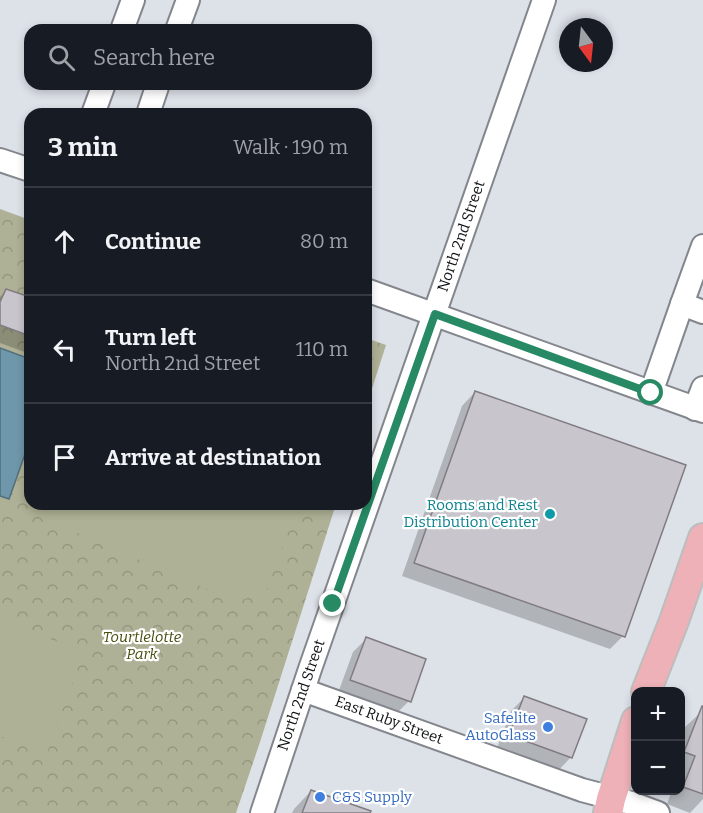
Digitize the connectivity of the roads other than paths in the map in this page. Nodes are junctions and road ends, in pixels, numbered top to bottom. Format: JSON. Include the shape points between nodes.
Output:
{"nodes":[{"id":1,"x":133,"y":0,"type":"edge"},
{"id":2,"x":188,"y":0,"type":"edge"},
{"id":3,"x":544,"y":0,"type":"edge"},
{"id":4,"x":124,"y":24,"type":"edge"},
{"id":5,"x":179,"y":24,"type":"edge"},
{"id":6,"x":102,"y":90,"type":"edge"},
{"id":7,"x":156,"y":90,"type":"edge"},
{"id":8,"x":95,"y":108,"type":"edge"},
{"id":9,"x":150,"y":108,"type":"edge"},
{"id":10,"x":0,"y":160,"type":"edge"},
{"id":11,"x":24,"y":168,"type":"edge"},
{"id":12,"x":703,"y":246,"type":"edge"},
{"id":13,"x":372,"y":292,"type":"edge"},
{"id":14,"x":693,"y":308,"type":"edge"},
{"id":15,"x":435,"y":314,"type":"junction"},
{"id":16,"x":651,"y":393,"type":"junction"},
{"id":17,"x":700,"y":403,"type":"edge"},
{"id":18,"x":372,"y":493,"type":"edge"},
{"id":19,"x":366,"y":510,"type":"edge"},
{"id":20,"x":703,"y":538,"type":"edge"},
{"id":21,"x":648,"y":687,"type":"edge"},
{"id":22,"x":303,"y":690,"type":"junction"},
{"id":23,"x":631,"y":736,"type":"edge"},
{"id":24,"x":606,"y":808,"type":"edge"},
{"id":25,"x":262,"y":813,"type":"edge"},
{"id":26,"x":658,"y":813,"type":"edge"}],
"edges":[{"from":1,"to":4,"type":"street"},
{"from":2,"to":5,"type":"street"},
{"from":3,"to":15,"type":"street","name":"North 2nd Street"},
{"from":6,"to":8,"type":"street"},
{"from":7,"to":9,"type":"street"},
{"from":10,"to":11,"type":"street"},
{"from":12,"to":14,"type":"street"},
{"from":13,"to":15,"type":"street"},
{"from":14,"to":16,"type":"street"},
{"from":15,"to":16,"type":"street"},
{"from":15,"to":18,"type":"street","name":"North 2nd Street"},
{"from":16,"to":17,"type":"street"},
{"from":19,"to":22,"type":"street","name":"North 2nd Street"},
{"from":20,"to":21,"type":"main road"},
{"from":22,"to":24,"type":"street","name":"East Ruby Street","via":[[572,786]]},
{"from":22,"to":25,"type":"street","name":"North 2nd Street"},
{"from":23,"to":24,"type":"main road"},
{"from":24,"to":26,"type":"street","name":"East Ruby Street","via":[[631,803]]}]}
